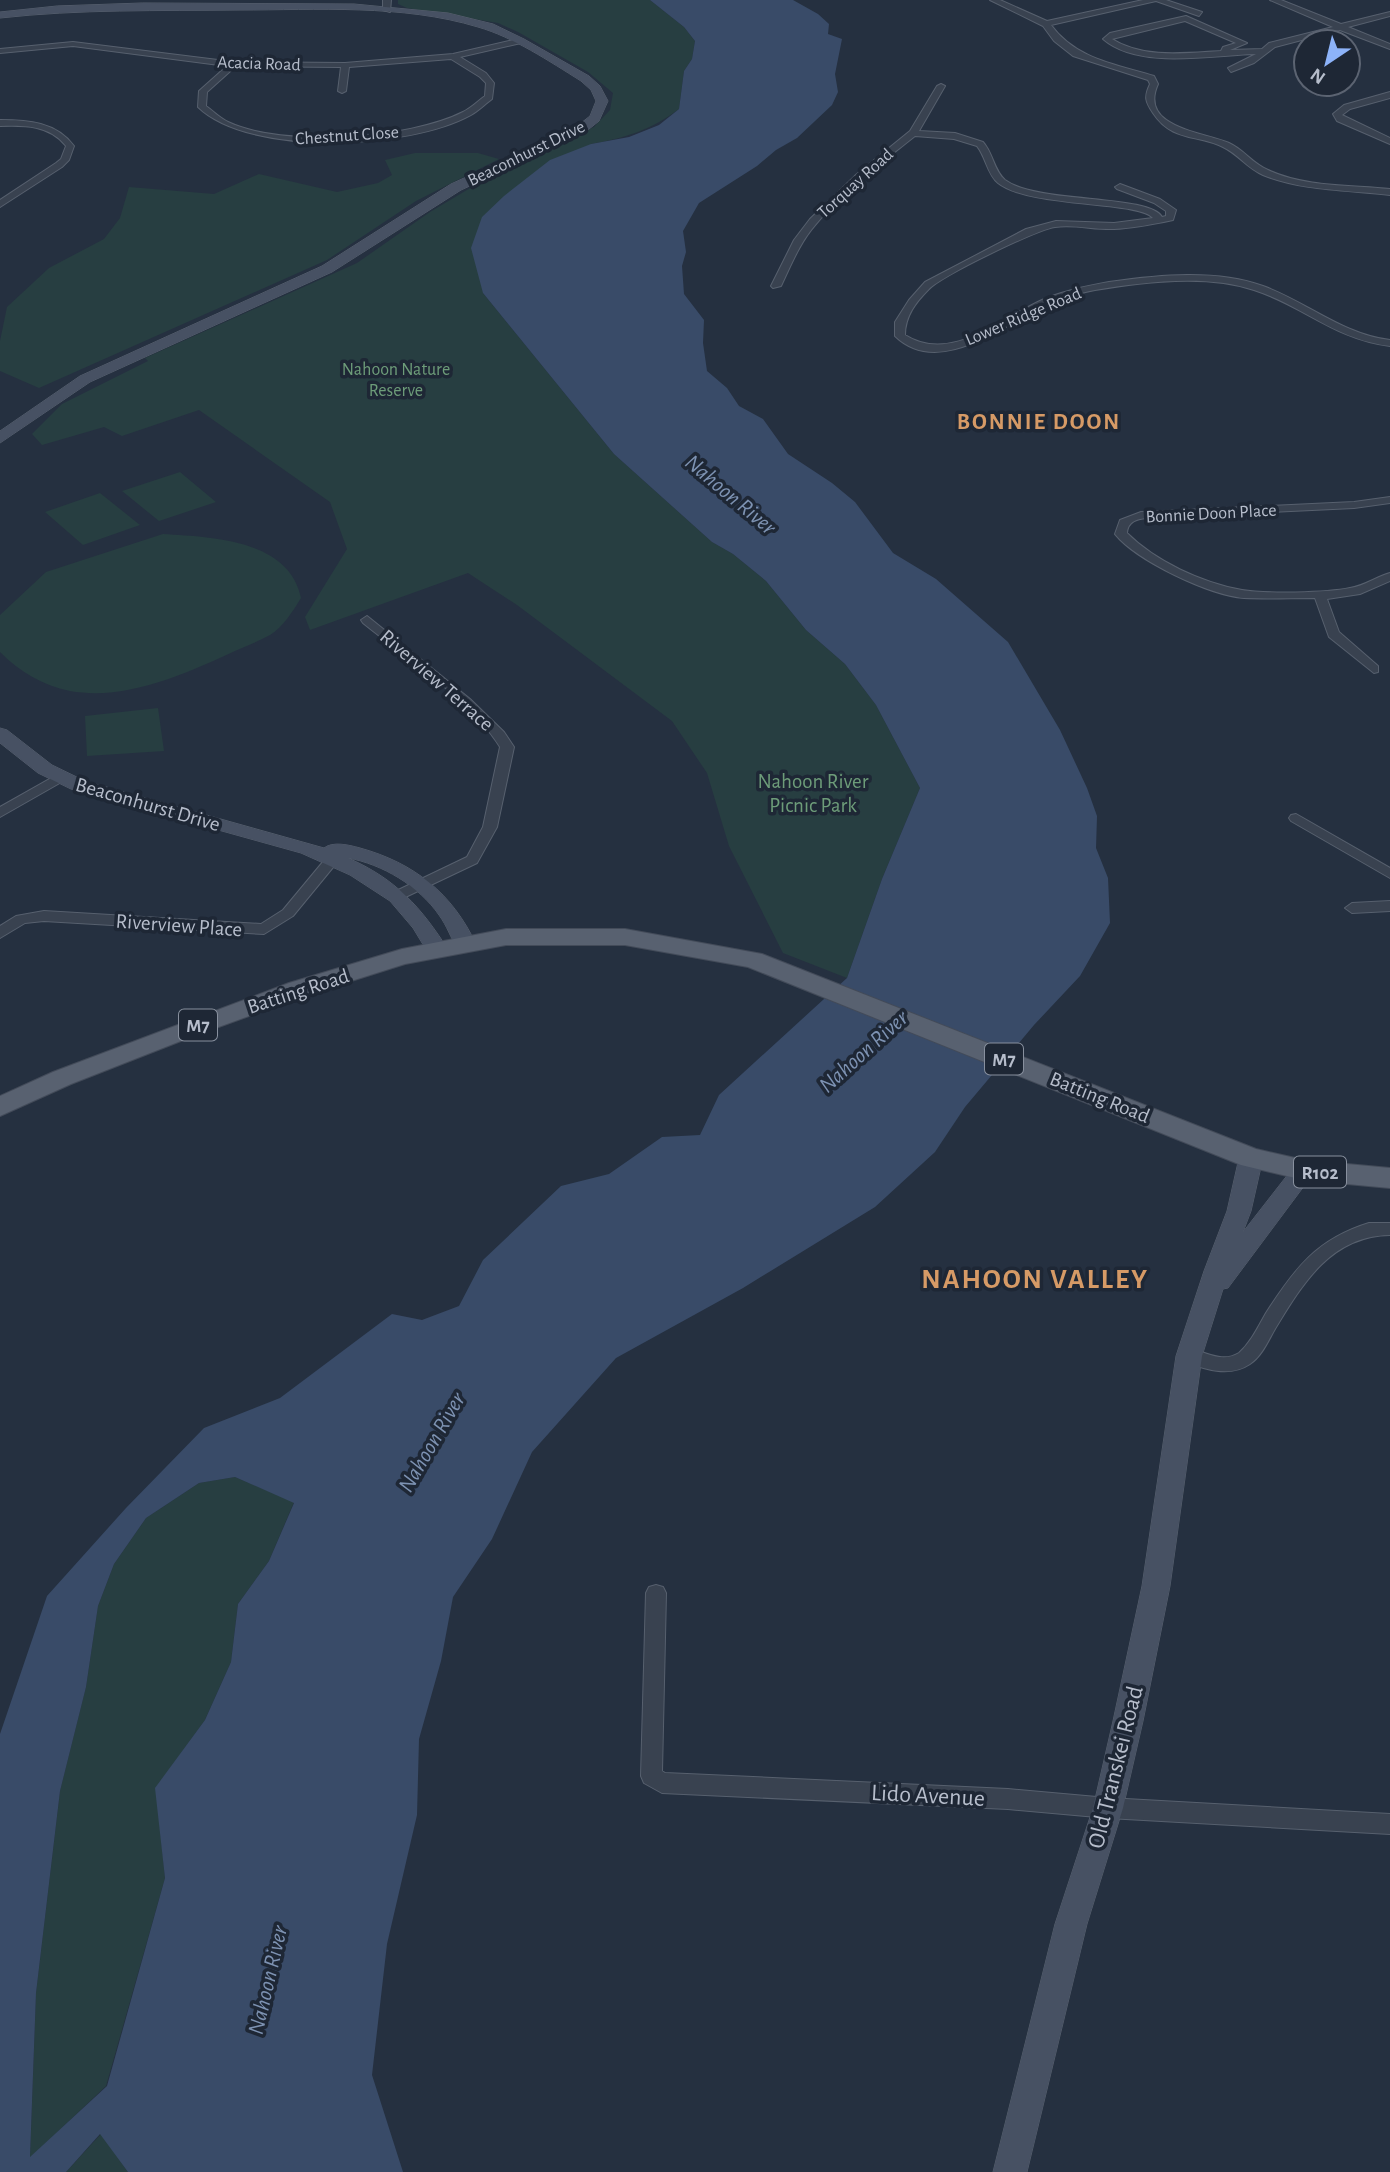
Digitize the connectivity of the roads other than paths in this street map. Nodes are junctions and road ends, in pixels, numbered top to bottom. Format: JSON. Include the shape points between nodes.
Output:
{"nodes":[{"id":1,"x":994,"y":0,"type":"edge"},
{"id":2,"x":1153,"y":0,"type":"edge"},
{"id":3,"x":1159,"y":0,"type":"edge"},
{"id":4,"x":1274,"y":0,"type":"edge"},
{"id":5,"x":387,"y":5,"type":"edge"},
{"id":6,"x":1098,"y":5,"type":"dead end"},
{"id":7,"x":1109,"y":10,"type":"junction"},
{"id":8,"x":1390,"y":14,"type":"edge"},
{"id":9,"x":0,"y":15,"type":"edge"},
{"id":10,"x":1046,"y":24,"type":"junction"},
{"id":11,"x":1340,"y":27,"type":"junction"},
{"id":12,"x":1246,"y":35,"type":"dead end"},
{"id":13,"x":1259,"y":40,"type":"dead end"},
{"id":14,"x":518,"y":41,"type":"junction"},
{"id":15,"x":1272,"y":46,"type":"junction"},
{"id":16,"x":1390,"y":47,"type":"edge"},
{"id":17,"x":0,"y":51,"type":"edge"},
{"id":18,"x":1263,"y":51,"type":"junction"},
{"id":19,"x":1224,"y":54,"type":"junction"},
{"id":20,"x":453,"y":56,"type":"junction"},
{"id":21,"x":233,"y":64,"type":"junction"},
{"id":22,"x":345,"y":65,"type":"junction"},
{"id":23,"x":1231,"y":70,"type":"dead end"},
{"id":24,"x":941,"y":86,"type":"dead end"},
{"id":25,"x":342,"y":91,"type":"dead end"},
{"id":26,"x":1390,"y":95,"type":"edge"},
{"id":27,"x":0,"y":123,"type":"edge"},
{"id":28,"x":913,"y":133,"type":"junction"},
{"id":29,"x":1390,"y":141,"type":"edge"},
{"id":30,"x":1120,"y":187,"type":"dead end"},
{"id":31,"x":1390,"y":191,"type":"edge"},
{"id":32,"x":0,"y":204,"type":"edge"},
{"id":33,"x":1159,"y":219,"type":"junction"},
{"id":34,"x":776,"y":286,"type":"dead end"},
{"id":35,"x":1390,"y":343,"type":"edge"},
{"id":36,"x":0,"y":438,"type":"edge"},
{"id":37,"x":1390,"y":500,"type":"edge"},
{"id":38,"x":1390,"y":577,"type":"edge"},
{"id":39,"x":1320,"y":596,"type":"junction"},
{"id":40,"x":367,"y":620,"type":"dead end"},
{"id":41,"x":1374,"y":669,"type":"dead end"},
{"id":42,"x":0,"y":734,"type":"edge"},
{"id":43,"x":60,"y":777,"type":"junction"},
{"id":44,"x":0,"y":813,"type":"edge"},
{"id":45,"x":1296,"y":818,"type":"dead end"},
{"id":46,"x":308,"y":849,"type":"junction"},
{"id":47,"x":332,"y":860,"type":"junction"},
{"id":48,"x":1390,"y":874,"type":"edge"},
{"id":49,"x":424,"y":884,"type":"junction"},
{"id":50,"x":397,"y":896,"type":"junction"},
{"id":51,"x":1390,"y":906,"type":"edge"},
{"id":52,"x":1352,"y":908,"type":"dead end"},
{"id":53,"x":0,"y":933,"type":"edge"},
{"id":54,"x":463,"y":938,"type":"junction"},
{"id":55,"x":434,"y":945,"type":"junction"},
{"id":56,"x":0,"y":1107,"type":"edge"},
{"id":57,"x":1207,"y":1140,"type":"joint"},
{"id":58,"x":1251,"y":1158,"type":"junction"},
{"id":59,"x":1304,"y":1170,"type":"junction"},
{"id":60,"x":1390,"y":1178,"type":"edge"},
{"id":61,"x":1390,"y":1229,"type":"edge"},
{"id":62,"x":1209,"y":1294,"type":"junction"},
{"id":63,"x":1189,"y":1356,"type":"junction"},
{"id":64,"x":656,"y":1593,"type":"dead end"},
{"id":65,"x":1108,"y":1808,"type":"junction"},
{"id":66,"x":1390,"y":1824,"type":"edge"},
{"id":67,"x":1010,"y":2172,"type":"edge"}],
"edges":[{"from":1,"to":10,"type":"street"},
{"from":2,"to":7,"type":"street"},
{"from":3,"to":12,"type":"street"},
{"from":4,"to":11,"type":"street"},
{"from":5,"to":9,"type":"street","name":"Beaconhurst Drive","via":[[76,7]]},
{"from":5,"to":14,"type":"street","name":"Beaconhurst Drive","via":[[478,23]]},
{"from":6,"to":7,"type":"street"},
{"from":7,"to":10,"type":"street"},
{"from":8,"to":11,"type":"street"},
{"from":10,"to":31,"type":"street","via":[[1076,54],[1151,78],[1151,106],[1176,131],[1227,145],[1253,166],[1277,177]]},
{"from":11,"to":15,"type":"street"},
{"from":11,"to":16,"type":"street"},
{"from":13,"to":15,"type":"street"},
{"from":14,"to":20,"type":"street","name":"Acacia Road"},
{"from":14,"to":36,"type":"street","name":"Beaconhurst Drive","via":[[593,85],[603,101],[595,118],[580,130],[456,187],[327,269],[85,379]]},
{"from":15,"to":18,"type":"street"},
{"from":17,"to":21,"type":"street","name":"Acacia Road","via":[[73,44]]},
{"from":18,"to":19,"type":"street"},
{"from":18,"to":23,"type":"street"},
{"from":19,"to":19,"type":"street","via":[[1146,52],[1121,48],[1107,38],[1186,18],[1243,43]]},
{"from":20,"to":21,"type":"street","name":"Chestnut Close","via":[[490,83],[489,97],[477,109],[411,130],[317,141],[265,137],[214,120],[202,107],[203,91]]},
{"from":20,"to":22,"type":"street","name":"Acacia Road"},
{"from":21,"to":22,"type":"street","name":"Acacia Road"},
{"from":22,"to":25,"type":"street"},
{"from":24,"to":28,"type":"street","name":"Torquay Road"},
{"from":26,"to":29,"type":"street","via":[[1337,114]]},
{"from":27,"to":32,"type":"street","via":[[48,128],[63,135],[70,146],[59,165]]},
{"from":28,"to":33,"type":"street","via":[[955,136],[980,144],[999,179],[1014,187],[1106,206],[1146,207],[1157,212]]},
{"from":28,"to":34,"type":"street","name":"Torquay Road","via":[[826,206],[799,240]]},
{"from":30,"to":33,"type":"street","via":[[1171,210],[1170,218]]},
{"from":33,"to":35,"type":"street","name":"Lower Ridge Road","via":[[1114,226],[1056,224],[1030,231],[928,284],[900,323],[900,336],[919,346],[944,348],[973,340],[1041,305],[1090,288],[1223,281],[1260,289],[1353,336]]},
{"from":37,"to":39,"type":"street","name":"Bonnie Doon Place","via":[[1142,515],[1120,527],[1126,542],[1206,585],[1242,594]]},
{"from":38,"to":39,"type":"street","name":"Bonnie Doon Place","via":[[1356,591]]},
{"from":39,"to":41,"type":"street","via":[[1333,634]]},
{"from":40,"to":49,"type":"street","name":"Riverview Terrace","via":[[484,719],[508,747],[490,827],[472,860]]},
{"from":42,"to":43,"type":"street","name":"Beaconhurst Drive"},
{"from":43,"to":44,"type":"street"},
{"from":43,"to":46,"type":"street","name":"Beaconhurst Drive","via":[[117,798]]},
{"from":45,"to":48,"type":"street"},
{"from":46,"to":47,"type":"street","name":"Beaconhurst Drive"},
{"from":46,"to":49,"type":"street","name":"Beaconhurst Drive","via":[[362,855]]},
{"from":47,"to":50,"type":"street","name":"Beaconhurst Drive","via":[[372,878]]},
{"from":47,"to":53,"type":"street","name":"Riverview Place","via":[[288,913],[264,929],[44,916],[21,919]]},
{"from":49,"to":50,"type":"street","name":"Riverview Terrace"},
{"from":49,"to":54,"type":"street","name":"Beaconhurst Drive"},
{"from":50,"to":55,"type":"street","name":"Beaconhurst Drive"},
{"from":51,"to":52,"type":"street"},
{"from":54,"to":55,"type":"main road","name":"Batting Road","number":"M7"},
{"from":54,"to":57,"type":"main road","name":"Batting Road","number":"M7","via":[[625,937],[753,960]]},
{"from":55,"to":56,"type":"main road","name":"Batting Road","number":"M7","via":[[182,1031]]},
{"from":57,"to":58,"type":"main road","name":"Batting Road","number":"R102"},
{"from":58,"to":59,"type":"main road","number":"R102"},
{"from":58,"to":62,"type":"street","name":"Old Transkei Road","number":"R102","via":[[1239,1211]]},
{"from":59,"to":60,"type":"main road","number":"R102"},
{"from":59,"to":62,"type":"street","name":"Old Transkei Road","number":"R102"},
{"from":61,"to":63,"type":"street","via":[[1370,1228],[1351,1234],[1315,1260],[1246,1358],[1222,1365]]},
{"from":62,"to":63,"type":"street","name":"Old Transkei Road","number":"R102"},
{"from":63,"to":65,"type":"street","name":"Old Transkei Road","number":"R102","via":[[1156,1586]]},
{"from":64,"to":65,"type":"street","name":"Lido Avenue","via":[[655,1780]]},
{"from":65,"to":66,"type":"street","name":"Lido Avenue"},
{"from":65,"to":67,"type":"street","name":"Old Transkei Road","number":"R102","via":[[1071,1924]]}]}
